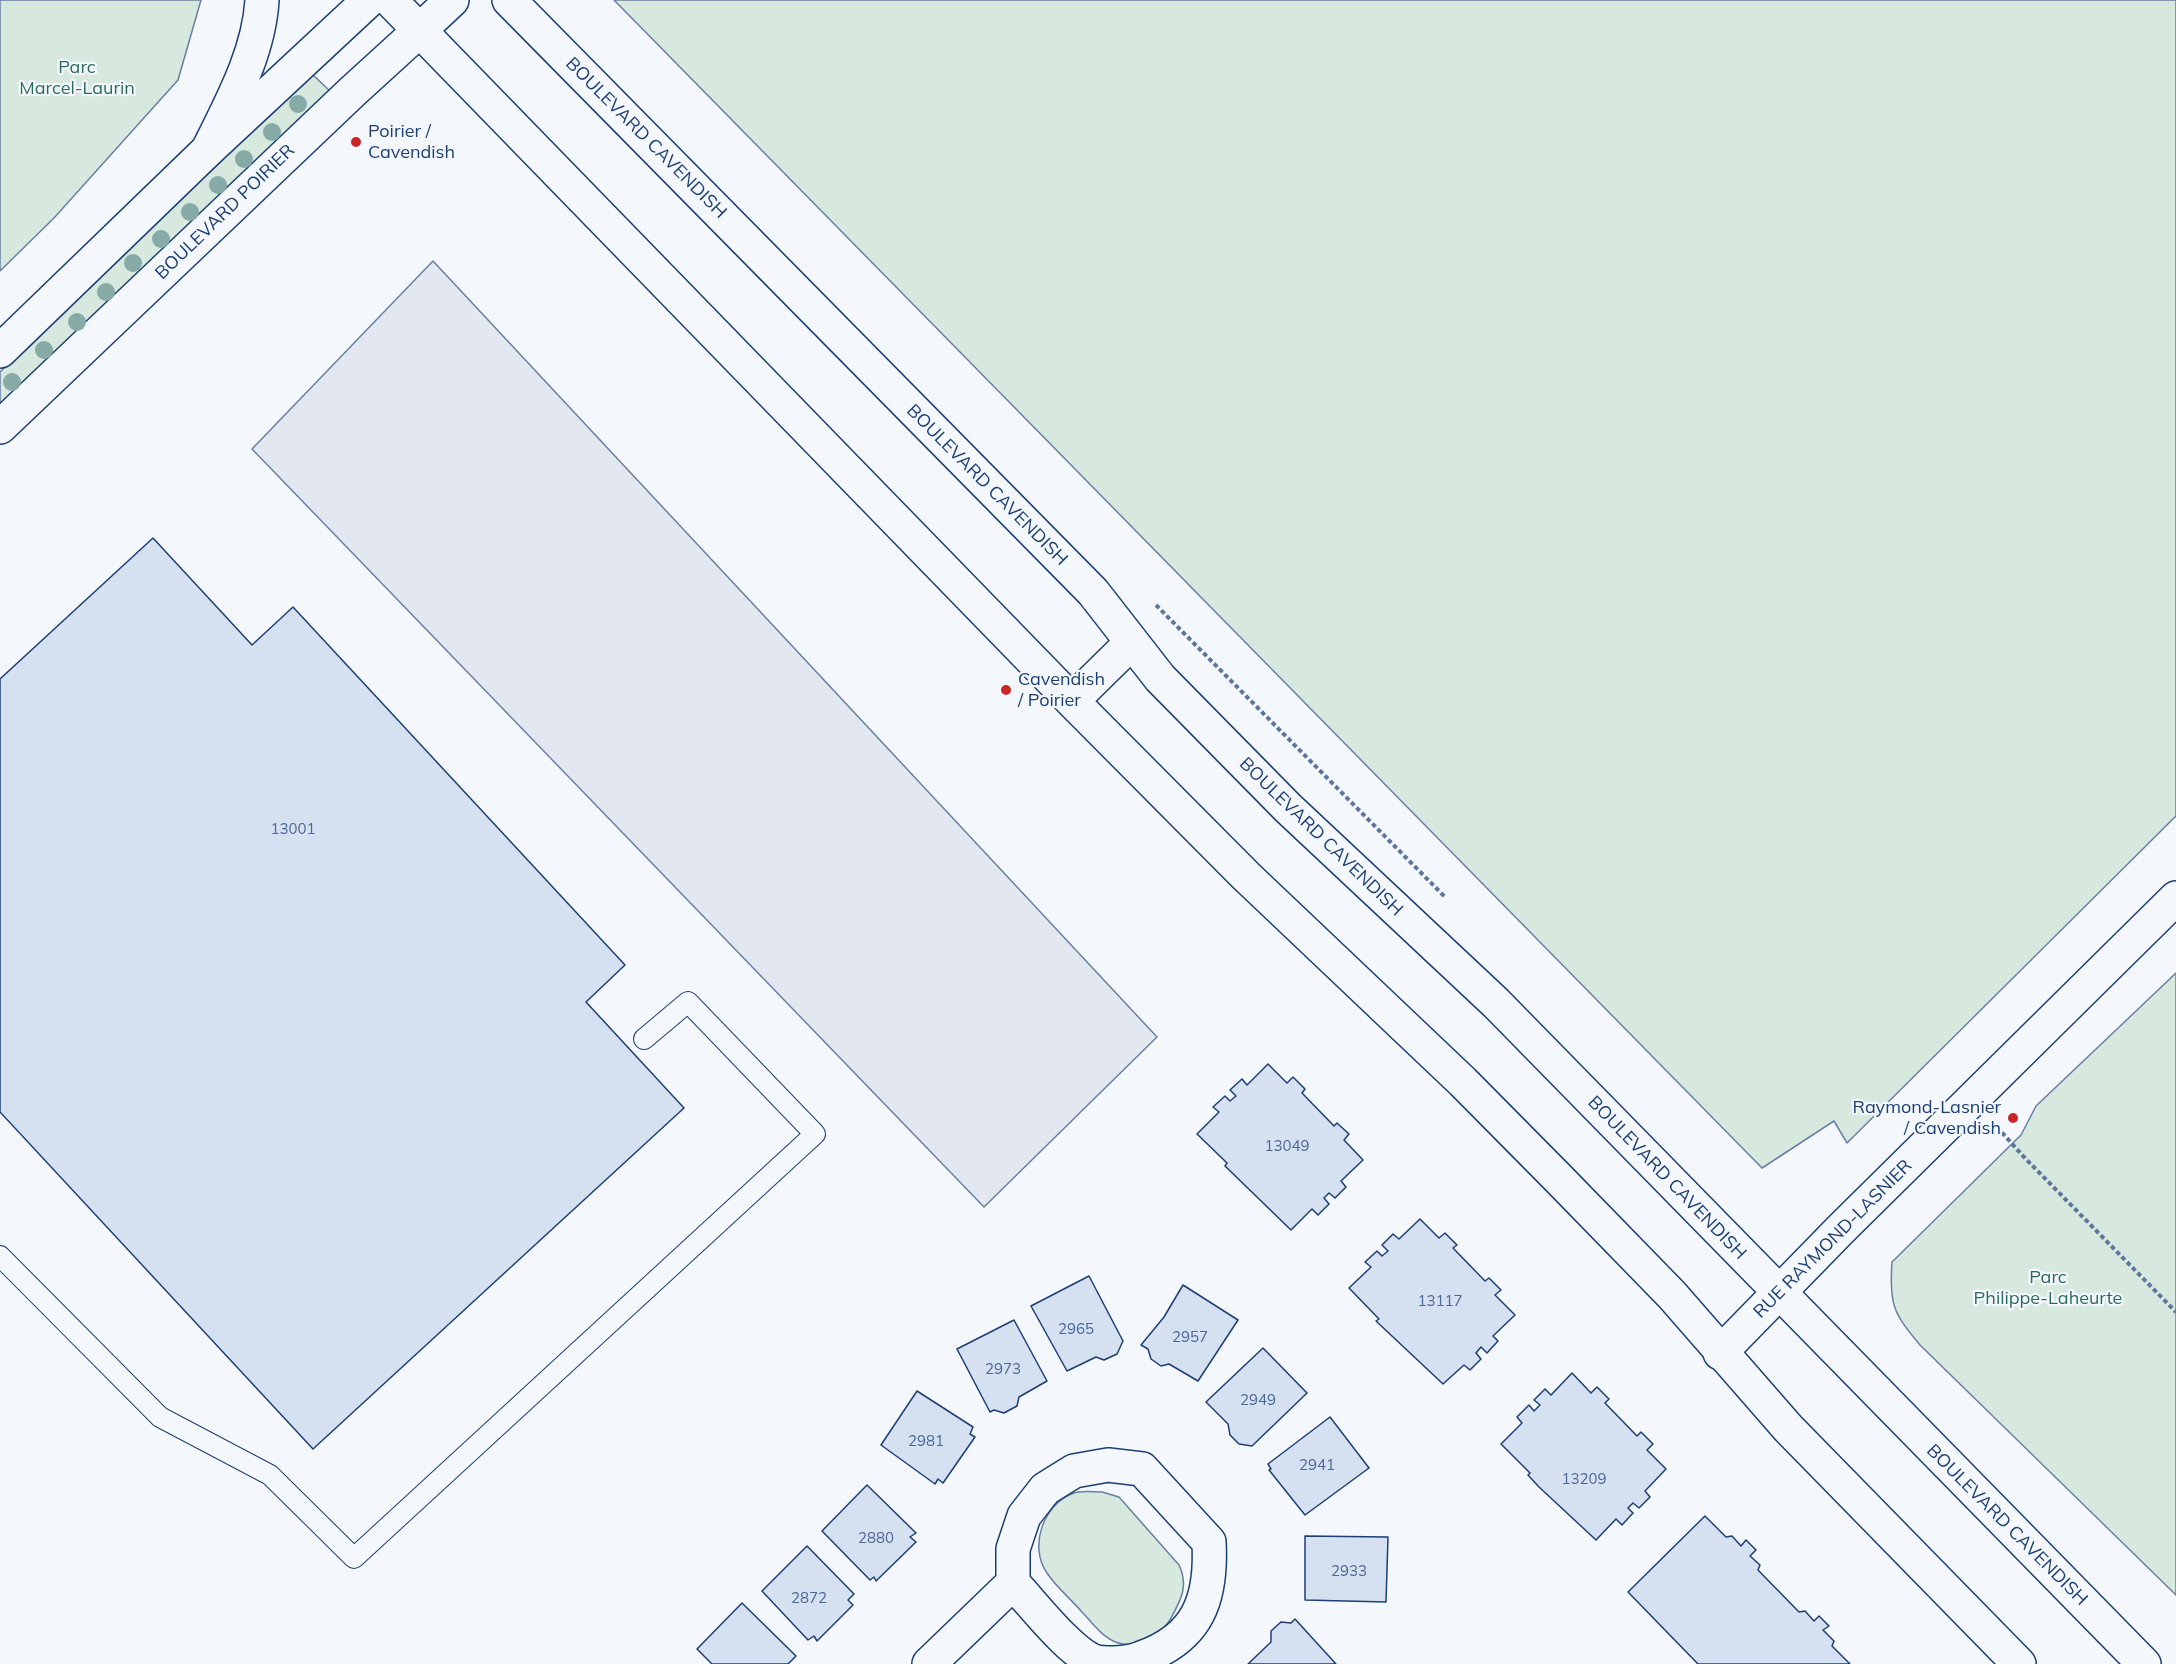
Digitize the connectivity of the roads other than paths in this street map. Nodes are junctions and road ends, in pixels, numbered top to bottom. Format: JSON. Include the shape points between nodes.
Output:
{"nodes":[{"id":1,"x":262,"y":0,"type":"edge"},
{"id":2,"x":369,"y":0,"type":"edge"},
{"id":3,"x":390,"y":0,"type":"edge"},
{"id":4,"x":452,"y":0,"type":"edge"},
{"id":5,"x":509,"y":0,"type":"edge"},
{"id":6,"x":420,"y":30,"type":"junction"},
{"id":7,"x":208,"y":150,"type":"junction"},
{"id":8,"x":0,"y":351,"type":"edge"},
{"id":9,"x":0,"y":427,"type":"edge"},
{"id":10,"x":1131,"y":643,"type":"junction"},
{"id":11,"x":1072,"y":701,"type":"junction"},
{"id":12,"x":2176,"y":898,"type":"edge"},
{"id":13,"x":644,"y":1039,"type":"dead end"},
{"id":14,"x":0,"y":1256,"type":"edge"},
{"id":15,"x":1779,"y":1294,"type":"junction"},
{"id":16,"x":1720,"y":1353,"type":"junction"},
{"id":17,"x":1013,"y":1583,"type":"junction"},
{"id":18,"x":929,"y":1664,"type":"edge"},
{"id":19,"x":2019,"y":1664,"type":"edge"},
{"id":20,"x":2144,"y":1664,"type":"edge"}],
"edges":[{"from":1,"to":7,"type":"main road","via":[[244,71]]},
{"from":2,"to":7,"type":"main road"},
{"from":3,"to":6,"type":"main road"},
{"from":4,"to":6,"type":"main road","name":"BOULEVARD POIRIER"},
{"from":5,"to":10,"type":"main road","name":"BOULEVARD CAVENDISH","via":[[1093,592]]},
{"from":6,"to":9,"type":"main road","name":"BOULEVARD POIRIER"},
{"from":6,"to":11,"type":"main road"},
{"from":7,"to":8,"type":"main road"},
{"from":10,"to":11,"type":"main road"},
{"from":10,"to":15,"type":"main road","name":"BOULEVARD CAVENDISH","via":[[1160,678],[1280,800],[1496,1003]]},
{"from":11,"to":16,"type":"main road","via":[[1246,876],[1471,1090],[1672,1295]]},
{"from":12,"to":15,"type":"main road","name":"RUE RAYMOND-LASNIER"},
{"from":13,"to":14,"type":"lane","via":[[688,1002],[815,1134],[354,1558],[270,1475],[160,1417]]},
{"from":15,"to":16,"type":"main road","name":"RUE RAYMOND-LASNIER"},
{"from":15,"to":20,"type":"main road","name":"BOULEVARD CAVENDISH"},
{"from":16,"to":19,"type":"main road"},
{"from":17,"to":17,"type":"main road","via":[[1080,1654],[1098,1663],[1129,1663],[1158,1653],[1183,1634],[1201,1609],[1211,1576],[1209,1542],[1142,1469],[1108,1464],[1074,1471],[1045,1489],[1024,1516],[1013,1549]]},
{"from":17,"to":18,"type":"main road"}]}
